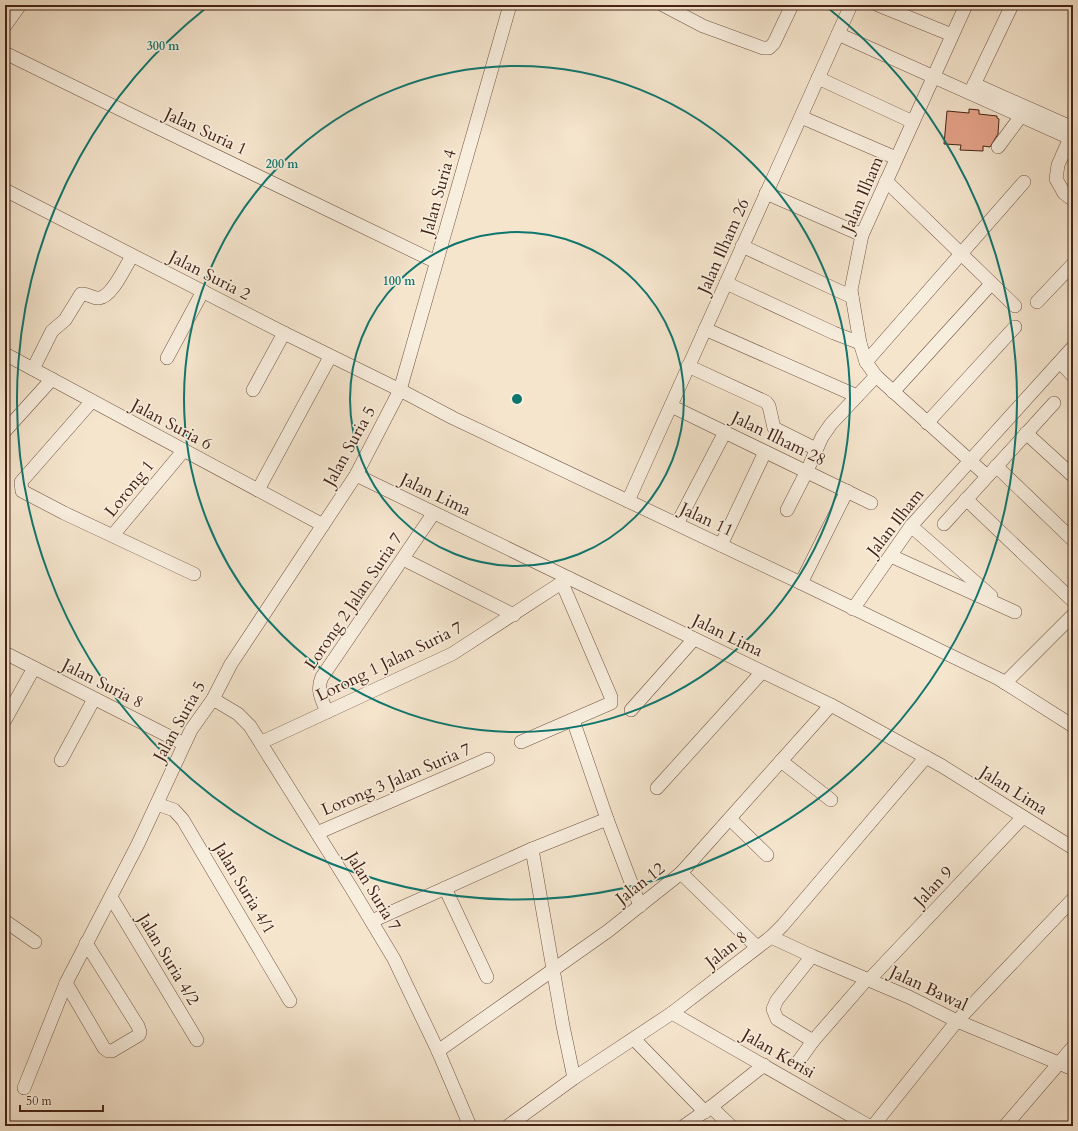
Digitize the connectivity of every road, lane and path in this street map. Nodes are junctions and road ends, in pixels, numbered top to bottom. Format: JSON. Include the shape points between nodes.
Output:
{"nodes":[{"id":1,"x":20,"y":5,"type":"edge"},
{"id":2,"x":510,"y":5,"type":"edge"},
{"id":3,"x":664,"y":5,"type":"edge"},
{"id":4,"x":792,"y":5,"type":"edge"},
{"id":5,"x":851,"y":5,"type":"edge"},
{"id":6,"x":878,"y":5,"type":"edge"},
{"id":7,"x":966,"y":5,"type":"edge"},
{"id":8,"x":1012,"y":5,"type":"edge"},
{"id":9,"x":5,"y":26,"type":"edge"},
{"id":10,"x":838,"y":34,"type":"junction"},
{"id":11,"x":952,"y":35,"type":"junction"},
{"id":12,"x":5,"y":52,"type":"edge"},
{"id":13,"x":934,"y":76,"type":"junction"},
{"id":14,"x":818,"y":78,"type":"junction"},
{"id":15,"x":972,"y":88,"type":"junction"},
{"id":16,"x":1021,"y":116,"type":"junction"},
{"id":17,"x":800,"y":117,"type":"junction"},
{"id":18,"x":913,"y":122,"type":"junction"},
{"id":19,"x":1072,"y":132,"type":"edge"},
{"id":20,"x":998,"y":147,"type":"dead end"},
{"id":21,"x":896,"y":158,"type":"junction"},
{"id":22,"x":886,"y":181,"type":"junction"},
{"id":23,"x":1024,"y":182,"type":"dead end"},
{"id":24,"x":5,"y":190,"type":"edge"},
{"id":25,"x":766,"y":193,"type":"junction"},
{"id":26,"x":1073,"y":200,"type":"edge"},
{"id":27,"x":862,"y":235,"type":"junction"},
{"id":28,"x":742,"y":246,"type":"junction"},
{"id":29,"x":962,"y":255,"type":"junction"},
{"id":30,"x":132,"y":256,"type":"junction"},
{"id":31,"x":436,"y":262,"type":"junction"},
{"id":32,"x":1073,"y":264,"type":"edge"},
{"id":33,"x":726,"y":283,"type":"junction"},
{"id":34,"x":991,"y":284,"type":"junction"},
{"id":35,"x":203,"y":291,"type":"junction"},
{"id":36,"x":852,"y":297,"type":"junction"},
{"id":37,"x":1037,"y":302,"type":"dead end"},
{"id":38,"x":1015,"y":306,"type":"dead end"},
{"id":39,"x":1015,"y":327,"type":"dead end"},
{"id":40,"x":705,"y":329,"type":"junction"},
{"id":41,"x":284,"y":333,"type":"junction"},
{"id":42,"x":860,"y":343,"type":"junction"},
{"id":43,"x":1073,"y":347,"type":"edge"},
{"id":44,"x":5,"y":354,"type":"edge"},
{"id":45,"x":330,"y":356,"type":"junction"},
{"id":46,"x":167,"y":358,"type":"dead end"},
{"id":47,"x":866,"y":362,"type":"junction"},
{"id":48,"x":1060,"y":362,"type":"junction"},
{"id":49,"x":688,"y":366,"type":"junction"},
{"id":50,"x":33,"y":369,"type":"junction"},
{"id":51,"x":876,"y":376,"type":"junction"},
{"id":52,"x":1073,"y":376,"type":"edge"},
{"id":53,"x":52,"y":379,"type":"junction"},
{"id":54,"x":252,"y":390,"type":"dead end"},
{"id":55,"x":400,"y":390,"type":"junction"},
{"id":56,"x":893,"y":392,"type":"junction"},
{"id":57,"x":857,"y":396,"type":"junction"},
{"id":58,"x":92,"y":401,"type":"junction"},
{"id":59,"x":1054,"y":403,"type":"dead end"},
{"id":60,"x":670,"y":406,"type":"junction"},
{"id":61,"x":927,"y":423,"type":"junction"},
{"id":62,"x":5,"y":432,"type":"edge"},
{"id":63,"x":725,"y":432,"type":"junction"},
{"id":64,"x":1026,"y":433,"type":"junction"},
{"id":65,"x":816,"y":449,"type":"junction"},
{"id":66,"x":184,"y":450,"type":"junction"},
{"id":67,"x":766,"y":452,"type":"junction"},
{"id":68,"x":969,"y":461,"type":"junction"},
{"id":69,"x":991,"y":471,"type":"junction"},
{"id":70,"x":807,"y":472,"type":"junction"},
{"id":71,"x":356,"y":475,"type":"junction"},
{"id":72,"x":1073,"y":476,"type":"edge"},
{"id":73,"x":258,"y":490,"type":"junction"},
{"id":74,"x":847,"y":491,"type":"junction"},
{"id":75,"x":966,"y":499,"type":"junction"},
{"id":76,"x":628,"y":501,"type":"junction"},
{"id":77,"x":871,"y":503,"type":"dead end"},
{"id":78,"x":787,"y":510,"type":"dead end"},
{"id":79,"x":433,"y":514,"type":"junction"},
{"id":80,"x":677,"y":524,"type":"junction"},
{"id":81,"x":944,"y":524,"type":"dead end"},
{"id":82,"x":323,"y":525,"type":"junction"},
{"id":83,"x":911,"y":526,"type":"junction"},
{"id":84,"x":113,"y":535,"type":"junction"},
{"id":85,"x":1073,"y":540,"type":"edge"},
{"id":86,"x":721,"y":545,"type":"junction"},
{"id":87,"x":891,"y":556,"type":"junction"},
{"id":88,"x":402,"y":559,"type":"junction"},
{"id":89,"x":194,"y":574,"type":"dead end"},
{"id":90,"x":566,"y":581,"type":"junction"},
{"id":91,"x":801,"y":583,"type":"junction"},
{"id":92,"x":1073,"y":601,"type":"edge"},
{"id":93,"x":1000,"y":604,"type":"junction"},
{"id":94,"x":853,"y":609,"type":"junction"},
{"id":95,"x":1015,"y":612,"type":"dead end"},
{"id":96,"x":514,"y":615,"type":"junction"},
{"id":97,"x":1073,"y":615,"type":"edge"},
{"id":98,"x":694,"y":639,"type":"junction"},
{"id":99,"x":5,"y":653,"type":"edge"},
{"id":100,"x":34,"y":668,"type":"junction"},
{"id":101,"x":762,"y":672,"type":"junction"},
{"id":102,"x":1002,"y":681,"type":"junction"},
{"id":103,"x":213,"y":698,"type":"junction"},
{"id":104,"x":94,"y":699,"type":"junction"},
{"id":105,"x":831,"y":705,"type":"junction"},
{"id":106,"x":631,"y":710,"type":"dead end"},
{"id":107,"x":327,"y":712,"type":"junction"},
{"id":108,"x":5,"y":720,"type":"edge"},
{"id":109,"x":573,"y":720,"type":"junction"},
{"id":110,"x":1073,"y":726,"type":"edge"},
{"id":111,"x":262,"y":742,"type":"junction"},
{"id":112,"x":521,"y":742,"type":"dead end"},
{"id":113,"x":184,"y":744,"type":"junction"},
{"id":114,"x":926,"y":757,"type":"junction"},
{"id":115,"x":488,"y":759,"type":"dead end"},
{"id":116,"x":61,"y":760,"type":"dead end"},
{"id":117,"x":782,"y":761,"type":"junction"},
{"id":118,"x":657,"y":788,"type":"dead end"},
{"id":119,"x":831,"y":800,"type":"dead end"},
{"id":120,"x":158,"y":804,"type":"junction"},
{"id":121,"x":1023,"y":817,"type":"junction"},
{"id":122,"x":607,"y":819,"type":"junction"},
{"id":123,"x":730,"y":819,"type":"junction"},
{"id":124,"x":317,"y":833,"type":"junction"},
{"id":125,"x":1073,"y":848,"type":"edge"},
{"id":126,"x":532,"y":849,"type":"junction"},
{"id":127,"x":767,"y":855,"type":"dead end"},
{"id":128,"x":681,"y":873,"type":"junction"},
{"id":129,"x":445,"y":888,"type":"junction"},
{"id":130,"x":111,"y":897,"type":"junction"},
{"id":131,"x":1073,"y":900,"type":"edge"},
{"id":132,"x":640,"y":906,"type":"junction"},
{"id":133,"x":5,"y":921,"type":"edge"},
{"id":134,"x":372,"y":921,"type":"junction"},
{"id":135,"x":771,"y":936,"type":"junction"},
{"id":136,"x":35,"y":942,"type":"dead end"},
{"id":137,"x":86,"y":944,"type":"junction"},
{"id":138,"x":757,"y":947,"type":"junction"},
{"id":139,"x":812,"y":956,"type":"junction"},
{"id":140,"x":554,"y":970,"type":"junction"},
{"id":141,"x":487,"y":977,"type":"dead end"},
{"id":142,"x":868,"y":979,"type":"junction"},
{"id":143,"x":66,"y":983,"type":"junction"},
{"id":144,"x":290,"y":1001,"type":"dead end"},
{"id":145,"x":672,"y":1013,"type":"junction"},
{"id":146,"x":957,"y":1021,"type":"junction"},
{"id":147,"x":634,"y":1039,"type":"junction"},
{"id":148,"x":197,"y":1040,"type":"dead end"},
{"id":149,"x":813,"y":1041,"type":"junction"},
{"id":150,"x":1073,"y":1047,"type":"edge"},
{"id":151,"x":438,"y":1051,"type":"junction"},
{"id":152,"x":798,"y":1062,"type":"dead end"},
{"id":153,"x":1058,"y":1063,"type":"junction"},
{"id":154,"x":764,"y":1065,"type":"junction"},
{"id":155,"x":1073,"y":1069,"type":"edge"},
{"id":156,"x":574,"y":1078,"type":"junction"},
{"id":157,"x":24,"y":1088,"type":"dead end"},
{"id":158,"x":708,"y":1109,"type":"junction"},
{"id":159,"x":470,"y":1126,"type":"edge"},
{"id":160,"x":508,"y":1126,"type":"edge"},
{"id":161,"x":684,"y":1126,"type":"edge"},
{"id":162,"x":731,"y":1126,"type":"edge"},
{"id":163,"x":869,"y":1126,"type":"edge"},
{"id":164,"x":873,"y":1126,"type":"edge"},
{"id":165,"x":1005,"y":1126,"type":"edge"}],
"edges":[{"from":1,"to":9,"type":"street"},
{"from":2,"to":31,"type":"street","name":"Jalan Suria 4"},
{"from":3,"to":4,"type":"street","via":[[703,26],[763,48],[769,48],[774,43]]},
{"from":5,"to":10,"type":"street","name":"Jalan Ilham 26"},
{"from":6,"to":11,"type":"street"},
{"from":7,"to":11,"type":"street","name":"Jalan Ilham"},
{"from":8,"to":15,"type":"street"},
{"from":10,"to":13,"type":"street"},
{"from":10,"to":14,"type":"street","name":"Jalan Ilham 26"},
{"from":11,"to":13,"type":"street","name":"Jalan Ilham"},
{"from":12,"to":31,"type":"street","name":"Jalan Suria 1"},
{"from":13,"to":15,"type":"street"},
{"from":13,"to":18,"type":"street","name":"Jalan Ilham"},
{"from":14,"to":17,"type":"street","name":"Jalan Ilham 26"},
{"from":14,"to":18,"type":"street"},
{"from":15,"to":16,"type":"street"},
{"from":15,"to":19,"type":"street"},
{"from":16,"to":19,"type":"street"},
{"from":16,"to":20,"type":"street"},
{"from":17,"to":21,"type":"street"},
{"from":17,"to":25,"type":"street","name":"Jalan Ilham 26"},
{"from":18,"to":21,"type":"street","name":"Jalan Ilham"},
{"from":19,"to":26,"type":"street","via":[[1058,165],[1056,180],[1064,193]]},
{"from":21,"to":22,"type":"street","name":"Jalan Ilham"},
{"from":22,"to":27,"type":"street","name":"Jalan Ilham"},
{"from":22,"to":29,"type":"street"},
{"from":23,"to":29,"type":"street"},
{"from":24,"to":30,"type":"street","name":"Jalan Suria 2"},
{"from":25,"to":27,"type":"street"},
{"from":25,"to":28,"type":"street","name":"Jalan Ilham 26"},
{"from":27,"to":36,"type":"street","name":"Jalan Ilham","via":[[851,290]]},
{"from":28,"to":33,"type":"street","name":"Jalan Ilham 26"},
{"from":28,"to":36,"type":"street"},
{"from":29,"to":34,"type":"street"},
{"from":29,"to":47,"type":"street"},
{"from":30,"to":35,"type":"street","name":"Jalan Suria 2"},
{"from":30,"to":50,"type":"street","via":[[111,292],[105,297],[81,294],[64,320],[52,331]]},
{"from":31,"to":55,"type":"street","name":"Jalan Suria 4"},
{"from":32,"to":37,"type":"street"},
{"from":33,"to":40,"type":"street","name":"Jalan Ilham 26"},
{"from":33,"to":42,"type":"street"},
{"from":34,"to":38,"type":"street"},
{"from":34,"to":56,"type":"street"},
{"from":35,"to":41,"type":"street","name":"Jalan Suria 2"},
{"from":35,"to":46,"type":"street"},
{"from":36,"to":42,"type":"street","name":"Jalan Ilham"},
{"from":39,"to":61,"type":"street"},
{"from":40,"to":49,"type":"street","name":"Jalan Ilham 26"},
{"from":40,"to":57,"type":"street"},
{"from":41,"to":45,"type":"street","name":"Jalan Suria 2"},
{"from":41,"to":54,"type":"street"},
{"from":42,"to":47,"type":"street","name":"Jalan Ilham"},
{"from":43,"to":48,"type":"street","name":"Jalan Ilham"},
{"from":44,"to":50,"type":"street","name":"Jalan Suria 6"},
{"from":45,"to":55,"type":"street","name":"Jalan Suria 2"},
{"from":45,"to":73,"type":"street"},
{"from":47,"to":51,"type":"street","name":"Jalan Ilham"},
{"from":48,"to":52,"type":"street"},
{"from":48,"to":68,"type":"street","name":"Jalan Ilham"},
{"from":49,"to":60,"type":"street","name":"Jalan Ilham 26"},
{"from":49,"to":65,"type":"street","via":[[766,402],[774,428]]},
{"from":50,"to":53,"type":"street","name":"Jalan Suria 6"},
{"from":51,"to":56,"type":"street","name":"Jalan Ilham"},
{"from":51,"to":57,"type":"street"},
{"from":53,"to":58,"type":"street","name":"Jalan Suria 6"},
{"from":53,"to":62,"type":"street"},
{"from":55,"to":71,"type":"street","name":"Jalan Suria 5"},
{"from":55,"to":76,"type":"street","name":"Jalan 11"},
{"from":56,"to":61,"type":"street","name":"Jalan Ilham"},
{"from":57,"to":65,"type":"street","via":[[831,424]]},
{"from":58,"to":66,"type":"street","name":"Jalan Suria 6"},
{"from":58,"to":84,"type":"street","via":[[21,482],[22,491]]},
{"from":59,"to":64,"type":"street"},
{"from":60,"to":63,"type":"street","name":"Jalan Ilham 28"},
{"from":60,"to":76,"type":"street","name":"Jalan Ilham 26"},
{"from":61,"to":68,"type":"street","name":"Jalan Ilham"},
{"from":63,"to":67,"type":"street","name":"Jalan Ilham 28"},
{"from":63,"to":80,"type":"street"},
{"from":64,"to":69,"type":"street"},
{"from":64,"to":72,"type":"street"},
{"from":65,"to":70,"type":"street"},
{"from":66,"to":73,"type":"street","name":"Jalan Suria 6"},
{"from":66,"to":84,"type":"street","name":"Lorong 1"},
{"from":67,"to":70,"type":"street","name":"Jalan Ilham 28"},
{"from":67,"to":86,"type":"street"},
{"from":68,"to":69,"type":"street"},
{"from":68,"to":83,"type":"street","name":"Jalan Ilham"},
{"from":69,"to":75,"type":"street"},
{"from":69,"to":85,"type":"street"},
{"from":70,"to":74,"type":"street","name":"Jalan Ilham 28"},
{"from":70,"to":78,"type":"street"},
{"from":71,"to":79,"type":"street","name":"Jalan Lima"},
{"from":71,"to":82,"type":"street","name":"Jalan Suria 5"},
{"from":73,"to":82,"type":"street","name":"Jalan Suria 6"},
{"from":74,"to":77,"type":"street","name":"Jalan Ilham 28"},
{"from":74,"to":91,"type":"street"},
{"from":75,"to":81,"type":"street"},
{"from":75,"to":92,"type":"street"},
{"from":76,"to":80,"type":"street","name":"Jalan 11"},
{"from":79,"to":88,"type":"street","name":"Lorong 2 Jalan Suria 7"},
{"from":79,"to":90,"type":"street","name":"Jalan Lima"},
{"from":80,"to":86,"type":"street","name":"Jalan 11"},
{"from":82,"to":103,"type":"street","name":"Jalan Suria 5","via":[[231,664]]},
{"from":83,"to":87,"type":"street","name":"Jalan Ilham"},
{"from":83,"to":93,"type":"street"},
{"from":84,"to":89,"type":"street","name":"Lorong 1"},
{"from":86,"to":91,"type":"street","name":"Jalan 11"},
{"from":87,"to":93,"type":"street"},
{"from":87,"to":94,"type":"street","name":"Jalan Ilham"},
{"from":88,"to":96,"type":"street"},
{"from":88,"to":107,"type":"street","name":"Lorong 2 Jalan Suria 7","via":[[322,678],[319,690]]},
{"from":90,"to":96,"type":"street","name":"Lorong 1 Jalan Suria 7"},
{"from":90,"to":98,"type":"street","name":"Jalan Lima"},
{"from":90,"to":109,"type":"street","via":[[611,697],[611,703]]},
{"from":91,"to":94,"type":"street","name":"Jalan 11"},
{"from":93,"to":95,"type":"street"},
{"from":94,"to":102,"type":"street","name":"Jalan 11"},
{"from":96,"to":107,"type":"street","name":"Lorong 1 Jalan Suria 7","via":[[452,654]]},
{"from":97,"to":102,"type":"street"},
{"from":98,"to":101,"type":"street","name":"Jalan Lima"},
{"from":98,"to":106,"type":"street"},
{"from":99,"to":100,"type":"street","name":"Jalan Suria 8"},
{"from":100,"to":104,"type":"street","name":"Jalan Suria 8"},
{"from":100,"to":108,"type":"street"},
{"from":101,"to":105,"type":"street","name":"Jalan Lima"},
{"from":101,"to":118,"type":"street"},
{"from":102,"to":110,"type":"street","name":"Jalan 11"},
{"from":103,"to":111,"type":"street","name":"Jalan Suria 7","via":[[238,714]]},
{"from":103,"to":113,"type":"street","name":"Jalan Suria 5"},
{"from":104,"to":113,"type":"street","name":"Jalan Suria 8"},
{"from":104,"to":116,"type":"street"},
{"from":105,"to":114,"type":"street","name":"Jalan Lima"},
{"from":105,"to":117,"type":"street","name":"Jalan 12"},
{"from":107,"to":111,"type":"street","name":"Lorong 1 Jalan Suria 7"},
{"from":109,"to":112,"type":"street"},
{"from":109,"to":122,"type":"street"},
{"from":111,"to":124,"type":"street","name":"Jalan Suria 7"},
{"from":113,"to":120,"type":"street","name":"Jalan Suria 5"},
{"from":114,"to":121,"type":"street","name":"Jalan Lima"},
{"from":114,"to":135,"type":"street","name":"Jalan 8","via":[[783,926]]},
{"from":115,"to":124,"type":"street","name":"Lorong 3 Jalan Suria 7"},
{"from":117,"to":119,"type":"street"},
{"from":117,"to":123,"type":"street","name":"Jalan 12"},
{"from":120,"to":130,"type":"street","name":"Jalan Suria 5"},
{"from":120,"to":144,"type":"street","name":"Jalan Suria 4/1","via":[[174,810],[183,820]]},
{"from":121,"to":125,"type":"street","name":"Jalan Lima"},
{"from":121,"to":142,"type":"street","name":"Jalan 9"},
{"from":122,"to":126,"type":"street"},
{"from":122,"to":132,"type":"street"},
{"from":123,"to":127,"type":"street"},
{"from":123,"to":128,"type":"street","name":"Jalan 12"},
{"from":124,"to":134,"type":"street","name":"Jalan Suria 7"},
{"from":126,"to":129,"type":"street"},
{"from":126,"to":140,"type":"street"},
{"from":128,"to":132,"type":"street","name":"Jalan 12"},
{"from":128,"to":138,"type":"street"},
{"from":129,"to":134,"type":"street"},
{"from":129,"to":141,"type":"street"},
{"from":130,"to":137,"type":"street","name":"Jalan Suria 5"},
{"from":130,"to":148,"type":"street","name":"Jalan Suria 4/2"},
{"from":131,"to":146,"type":"street"},
{"from":132,"to":140,"type":"street","name":"Jalan 12"},
{"from":133,"to":136,"type":"street"},
{"from":134,"to":151,"type":"street","name":"Jalan Suria 7","via":[[394,959]]},
{"from":135,"to":138,"type":"street","name":"Jalan 8"},
{"from":135,"to":139,"type":"street","name":"Jalan Bawal"},
{"from":137,"to":143,"type":"street","name":"Jalan Suria 5"},
{"from":137,"to":143,"type":"street","via":[[140,1032],[140,1036],[108,1051]]},
{"from":138,"to":145,"type":"street","name":"Jalan 8"},
{"from":139,"to":142,"type":"street","name":"Jalan Bawal"},
{"from":139,"to":149,"type":"street","via":[[777,1000],[773,1009],[777,1019]]},
{"from":140,"to":151,"type":"street","name":"Jalan 12"},
{"from":140,"to":156,"type":"street"},
{"from":142,"to":146,"type":"street","name":"Jalan Bawal"},
{"from":142,"to":149,"type":"street","name":"Jalan 9"},
{"from":143,"to":157,"type":"street","name":"Jalan Suria 5"},
{"from":145,"to":147,"type":"street","name":"Jalan 8"},
{"from":145,"to":154,"type":"street","name":"Jalan Kerisi"},
{"from":146,"to":153,"type":"street","name":"Jalan Bawal"},
{"from":146,"to":164,"type":"street"},
{"from":147,"to":156,"type":"street","name":"Jalan 8"},
{"from":147,"to":158,"type":"street"},
{"from":149,"to":152,"type":"street","name":"Jalan 9"},
{"from":150,"to":153,"type":"street"},
{"from":151,"to":159,"type":"street","name":"Jalan Suria 7"},
{"from":153,"to":155,"type":"street","name":"Jalan Bawal"},
{"from":153,"to":165,"type":"street"},
{"from":154,"to":158,"type":"street"},
{"from":154,"to":163,"type":"street","name":"Jalan Kerisi"},
{"from":156,"to":160,"type":"street","name":"Jalan 8"},
{"from":158,"to":161,"type":"street"},
{"from":158,"to":162,"type":"street"}]}
